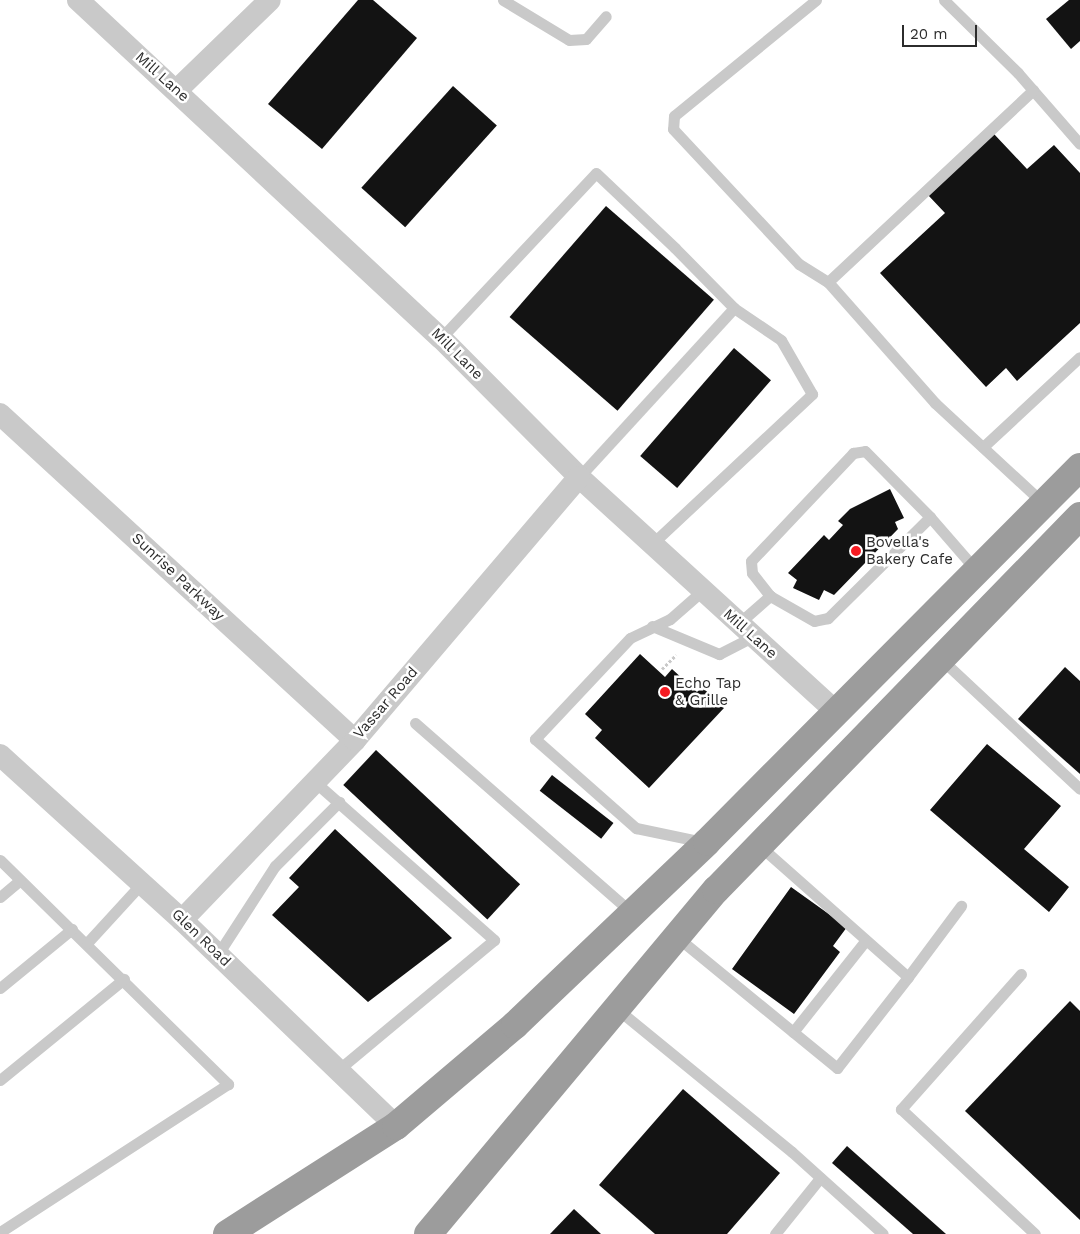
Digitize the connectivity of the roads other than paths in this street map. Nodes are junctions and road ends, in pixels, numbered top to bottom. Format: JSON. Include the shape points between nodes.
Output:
{"nodes":[{"id":1,"x":78,"y":0,"type":"edge"},
{"id":2,"x":270,"y":0,"type":"edge"},
{"id":3,"x":503,"y":0,"type":"edge"},
{"id":4,"x":816,"y":0,"type":"edge"},
{"id":5,"x":944,"y":0,"type":"edge"},
{"id":6,"x":606,"y":16,"type":"dead end"},
{"id":7,"x":177,"y":90,"type":"junction"},
{"id":8,"x":1033,"y":90,"type":"junction"},
{"id":9,"x":1080,"y":144,"type":"edge"},
{"id":10,"x":828,"y":282,"type":"junction"},
{"id":11,"x":734,"y":308,"type":"junction"},
{"id":12,"x":441,"y":338,"type":"junction"},
{"id":13,"x":1080,"y":358,"type":"edge"},
{"id":14,"x":0,"y":414,"type":"edge"},
{"id":15,"x":983,"y":447,"type":"junction"},
{"id":16,"x":1080,"y":467,"type":"edge"},
{"id":17,"x":579,"y":477,"type":"junction"},
{"id":18,"x":1043,"y":503,"type":"junction"},
{"id":19,"x":1080,"y":516,"type":"edge"},
{"id":20,"x":930,"y":518,"type":"junction"},
{"id":21,"x":653,"y":543,"type":"junction"},
{"id":22,"x":976,"y":570,"type":"junction"},
{"id":23,"x":702,"y":591,"type":"junction"},
{"id":24,"x":770,"y":596,"type":"junction"},
{"id":25,"x":652,"y":626,"type":"junction"},
{"id":26,"x":745,"y":630,"type":"junction"},
{"id":27,"x":941,"y":659,"type":"junction"},
{"id":28,"x":834,"y":710,"type":"junction"},
{"id":29,"x":415,"y":723,"type":"dead end"},
{"id":30,"x":355,"y":740,"type":"junction"},
{"id":31,"x":0,"y":755,"type":"edge"},
{"id":32,"x":315,"y":782,"type":"junction"},
{"id":33,"x":1080,"y":789,"type":"edge"},
{"id":34,"x":339,"y":802,"type":"junction"},
{"id":35,"x":707,"y":842,"type":"junction"},
{"id":36,"x":760,"y":846,"type":"junction"},
{"id":37,"x":0,"y":860,"type":"edge"},
{"id":38,"x":20,"y":880,"type":"junction"},
{"id":39,"x":142,"y":883,"type":"junction"},
{"id":40,"x":0,"y":897,"type":"edge"},
{"id":41,"x":961,"y":906,"type":"dead end"},
{"id":42,"x":632,"y":913,"type":"junction"},
{"id":43,"x":182,"y":920,"type":"junction"},
{"id":44,"x":72,"y":929,"type":"junction"},
{"id":45,"x":677,"y":937,"type":"junction"},
{"id":46,"x":866,"y":940,"type":"junction"},
{"id":47,"x":87,"y":943,"type":"junction"},
{"id":48,"x":218,"y":954,"type":"junction"},
{"id":49,"x":1021,"y":974,"type":"dead end"},
{"id":50,"x":908,"y":977,"type":"junction"},
{"id":51,"x":124,"y":980,"type":"junction"},
{"id":52,"x":0,"y":988,"type":"edge"},
{"id":53,"x":616,"y":1008,"type":"junction"},
{"id":54,"x":793,"y":1032,"type":"junction"},
{"id":55,"x":338,"y":1070,"type":"junction"},
{"id":56,"x":0,"y":1080,"type":"edge"},
{"id":57,"x":396,"y":1126,"type":"junction"},
{"id":58,"x":494,"y":1159,"type":"junction"},
{"id":59,"x":820,"y":1178,"type":"junction"},
{"id":60,"x":873,"y":1225,"type":"junction"},
{"id":61,"x":250,"y":1226,"type":"edge"},
{"id":62,"x":0,"y":1232,"type":"edge"},
{"id":63,"x":226,"y":1234,"type":"edge"},
{"id":64,"x":428,"y":1234,"type":"edge"},
{"id":65,"x":440,"y":1234,"type":"edge"},
{"id":66,"x":775,"y":1234,"type":"edge"},
{"id":67,"x":864,"y":1234,"type":"edge"},
{"id":68,"x":883,"y":1234,"type":"edge"},
{"id":69,"x":1035,"y":1234,"type":"edge"}],
"edges":[{"from":1,"to":7,"type":"street","name":"Mill Lane"},
{"from":2,"to":7,"type":"street"},
{"from":3,"to":6,"type":"lane","via":[[569,40],[586,39]]},
{"from":4,"to":10,"type":"lane","via":[[670,120],[677,136],[799,264]]},
{"from":5,"to":8,"type":"lane"},
{"from":7,"to":12,"type":"street","name":"Mill Lane"},
{"from":8,"to":9,"type":"lane"},
{"from":8,"to":10,"type":"lane"},
{"from":10,"to":15,"type":"lane","via":[[935,403]]},
{"from":11,"to":12,"type":"lane","via":[[596,173]]},
{"from":11,"to":17,"type":"lane"},
{"from":11,"to":21,"type":"lane","via":[[782,340],[812,394]]},
{"from":12,"to":17,"type":"street","name":"Mill Lane"},
{"from":13,"to":15,"type":"lane"},
{"from":14,"to":30,"type":"street","name":"Sunrise Parkway"},
{"from":15,"to":18,"type":"lane"},
{"from":16,"to":18,"type":"highway"},
{"from":17,"to":21,"type":"street","name":"Mill Lane"},
{"from":17,"to":30,"type":"street","name":"Vassar Road"},
{"from":18,"to":22,"type":"highway"},
{"from":19,"to":27,"type":"highway"},
{"from":20,"to":22,"type":"lane"},
{"from":20,"to":24,"type":"lane","via":[[828,618],[814,621]]},
{"from":20,"to":24,"type":"lane","via":[[870,455],[853,453],[754,554],[752,573]]},
{"from":21,"to":23,"type":"street","name":"Mill Lane"},
{"from":22,"to":28,"type":"highway"},
{"from":23,"to":25,"type":"lane","via":[[670,619]]},
{"from":23,"to":26,"type":"street","name":"Mill Lane"},
{"from":24,"to":26,"type":"lane"},
{"from":25,"to":26,"type":"lane","via":[[719,654]]},
{"from":25,"to":35,"type":"lane","via":[[630,638],[535,739],[636,828]]},
{"from":26,"to":28,"type":"street","name":"Mill Lane"},
{"from":27,"to":33,"type":"lane"},
{"from":27,"to":36,"type":"highway"},
{"from":28,"to":35,"type":"highway"},
{"from":29,"to":42,"type":"lane"},
{"from":30,"to":32,"type":"street","name":"Vassar Road"},
{"from":31,"to":39,"type":"street","name":"Glen Road"},
{"from":32,"to":34,"type":"lane"},
{"from":32,"to":43,"type":"street","name":"Vassar Road"},
{"from":34,"to":48,"type":"lane","via":[[275,866]]},
{"from":34,"to":55,"type":"lane","via":[[494,940]]},
{"from":35,"to":42,"type":"highway"},
{"from":36,"to":45,"type":"highway"},
{"from":36,"to":46,"type":"lane"},
{"from":37,"to":38,"type":"lane"},
{"from":38,"to":40,"type":"lane"},
{"from":38,"to":44,"type":"lane"},
{"from":39,"to":43,"type":"street","name":"Glen Road"},
{"from":39,"to":47,"type":"lane"},
{"from":41,"to":50,"type":"lane"},
{"from":42,"to":57,"type":"highway","via":[[515,1025]]},
{"from":43,"to":48,"type":"street","name":"Glen Road"},
{"from":44,"to":47,"type":"lane"},
{"from":44,"to":52,"type":"lane"},
{"from":45,"to":53,"type":"highway"},
{"from":45,"to":54,"type":"lane"},
{"from":46,"to":50,"type":"lane"},
{"from":46,"to":54,"type":"lane"},
{"from":47,"to":51,"type":"lane"},
{"from":48,"to":55,"type":"street","name":"Glen Road"},
{"from":49,"to":69,"type":"lane","via":[[901,1109]]},
{"from":50,"to":54,"type":"lane","via":[[837,1068]]},
{"from":51,"to":56,"type":"lane"},
{"from":51,"to":62,"type":"lane","via":[[228,1084]]},
{"from":53,"to":58,"type":"highway"},
{"from":53,"to":59,"type":"lane"},
{"from":55,"to":57,"type":"street","name":"Glen Road"},
{"from":57,"to":61,"type":"highway"},
{"from":58,"to":64,"type":"highway"},
{"from":58,"to":65,"type":"highway"},
{"from":59,"to":60,"type":"lane"},
{"from":59,"to":66,"type":"lane"},
{"from":60,"to":67,"type":"lane"},
{"from":60,"to":68,"type":"lane"},
{"from":61,"to":63,"type":"highway"}]}
